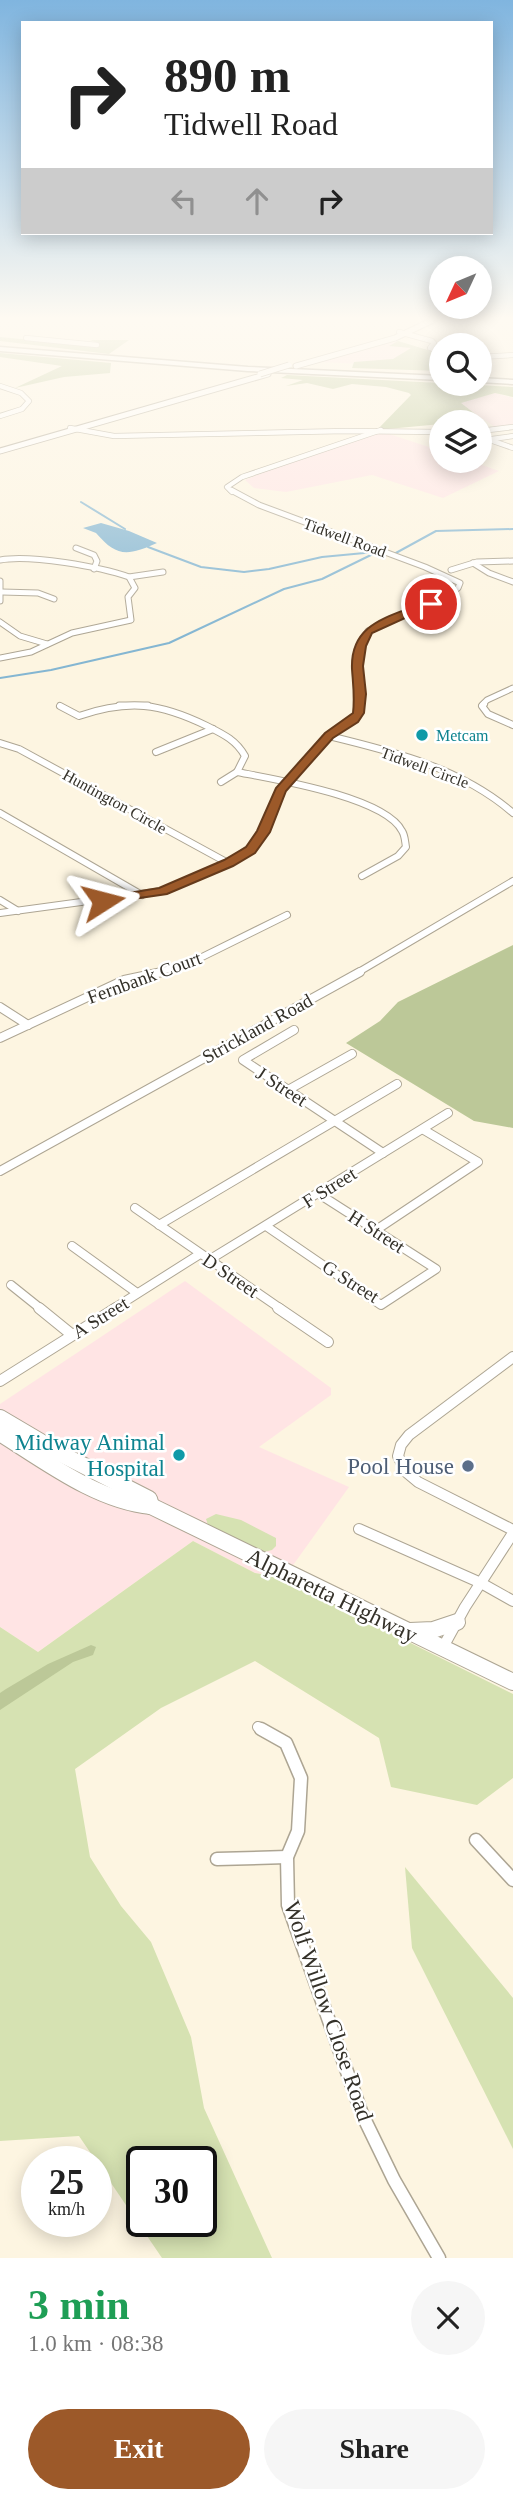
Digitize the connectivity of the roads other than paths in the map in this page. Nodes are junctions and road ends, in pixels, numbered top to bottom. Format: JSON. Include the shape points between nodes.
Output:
{"nodes":[{"id":1,"x":81,"y":426,"type":"edge"},
{"id":2,"x":81,"y":426,"type":"edge"},
{"id":3,"x":513,"y":427,"type":"edge"},
{"id":4,"x":72,"y":429,"type":"junction"},
{"id":5,"x":381,"y":430,"type":"junction"},
{"id":6,"x":492,"y":430,"type":"edge"},
{"id":7,"x":429,"y":432,"type":"edge"},
{"id":8,"x":513,"y":436,"type":"edge"},
{"id":9,"x":513,"y":448,"type":"edge"},
{"id":10,"x":0,"y":449,"type":"edge"},
{"id":11,"x":76,"y":548,"type":"dead end"},
{"id":12,"x":0,"y":560,"type":"edge"},
{"id":13,"x":513,"y":561,"type":"edge"},
{"id":14,"x":473,"y":563,"type":"junction"},
{"id":15,"x":94,"y":569,"type":"junction"},
{"id":16,"x":451,"y":570,"type":"dead end"},
{"id":17,"x":163,"y":572,"type":"dead end"},
{"id":18,"x":129,"y":577,"type":"junction"},
{"id":19,"x":0,"y":581,"type":"edge"},
{"id":20,"x":513,"y":582,"type":"edge"},
{"id":21,"x":2,"y":592,"type":"junction"},
{"id":22,"x":54,"y":599,"type":"dead end"},
{"id":23,"x":0,"y":601,"type":"edge"},
{"id":24,"x":0,"y":622,"type":"edge"},
{"id":25,"x":47,"y":644,"type":"junction"},
{"id":26,"x":0,"y":658,"type":"edge"},
{"id":27,"x":513,"y":688,"type":"edge"},
{"id":28,"x":60,"y":706,"type":"dead end"},
{"id":29,"x":513,"y":725,"type":"edge"},
{"id":30,"x":213,"y":729,"type":"junction"},
{"id":31,"x":329,"y":736,"type":"junction"},
{"id":32,"x":0,"y":743,"type":"edge"},
{"id":33,"x":156,"y":752,"type":"dead end"},
{"id":34,"x":237,"y":772,"type":"junction"},
{"id":35,"x":221,"y":782,"type":"dead end"},
{"id":36,"x":287,"y":782,"type":"junction"},
{"id":37,"x":0,"y":813,"type":"edge"},
{"id":38,"x":513,"y":813,"type":"edge"},
{"id":39,"x":228,"y":863,"type":"junction"},
{"id":40,"x":362,"y":876,"type":"dead end"},
{"id":41,"x":513,"y":881,"type":"edge"},
{"id":42,"x":142,"y":895,"type":"junction"},
{"id":43,"x":0,"y":900,"type":"edge"},
{"id":44,"x":19,"y":911,"type":"junction"},
{"id":45,"x":0,"y":913,"type":"edge"},
{"id":46,"x":287,"y":915,"type":"dead end"},
{"id":47,"x":0,"y":1007,"type":"edge"},
{"id":48,"x":28,"y":1025,"type":"junction"},
{"id":49,"x":294,"y":1030,"type":"dead end"},
{"id":50,"x":0,"y":1038,"type":"edge"},
{"id":51,"x":352,"y":1054,"type":"dead end"},
{"id":52,"x":397,"y":1084,"type":"dead end"},
{"id":53,"x":288,"y":1090,"type":"junction"},
{"id":54,"x":448,"y":1114,"type":"dead end"},
{"id":55,"x":335,"y":1122,"type":"junction"},
{"id":56,"x":424,"y":1130,"type":"junction"},
{"id":57,"x":383,"y":1153,"type":"junction"},
{"id":58,"x":0,"y":1171,"type":"edge"},
{"id":59,"x":319,"y":1194,"type":"junction"},
{"id":60,"x":135,"y":1208,"type":"dead end"},
{"id":61,"x":159,"y":1225,"type":"junction"},
{"id":62,"x":266,"y":1226,"type":"junction"},
{"id":63,"x":376,"y":1230,"type":"junction"},
{"id":64,"x":72,"y":1247,"type":"dead end"},
{"id":65,"x":200,"y":1254,"type":"junction"},
{"id":66,"x":209,"y":1260,"type":"junction"},
{"id":67,"x":436,"y":1269,"type":"joint"},
{"id":68,"x":11,"y":1285,"type":"dead end"},
{"id":69,"x":137,"y":1293,"type":"junction"},
{"id":70,"x":71,"y":1334,"type":"junction"},
{"id":71,"x":328,"y":1342,"type":"dead end"},
{"id":72,"x":513,"y":1357,"type":"edge"},
{"id":73,"x":0,"y":1381,"type":"edge"},
{"id":74,"x":0,"y":1418,"type":"edge"},
{"id":75,"x":0,"y":1433,"type":"edge"},
{"id":76,"x":151,"y":1506,"type":"junction"},
{"id":77,"x":359,"y":1528,"type":"dead end"},
{"id":78,"x":513,"y":1531,"type":"edge"},
{"id":79,"x":481,"y":1583,"type":"junction"},
{"id":80,"x":513,"y":1601,"type":"edge"},
{"id":81,"x":457,"y":1622,"type":"junction"},
{"id":82,"x":405,"y":1631,"type":"junction"},
{"id":83,"x":442,"y":1649,"type":"junction"},
{"id":84,"x":513,"y":1682,"type":"edge"},
{"id":85,"x":258,"y":1727,"type":"dead end"},
{"id":86,"x":476,"y":1839,"type":"dead end"},
{"id":87,"x":287,"y":1857,"type":"junction"},
{"id":88,"x":217,"y":1859,"type":"dead end"},
{"id":89,"x":513,"y":1880,"type":"edge"},
{"id":90,"x":439,"y":2258,"type":"edge"}],
"edges":[{"from":1,"to":4,"type":"street","bridge":true},
{"from":2,"to":4,"type":"street","bridge":true},
{"from":3,"to":6,"type":"street"},
{"from":4,"to":5,"type":"street","via":[[119,436]]},
{"from":4,"to":10,"type":"street"},
{"from":5,"to":7,"type":"street"},
{"from":5,"to":31,"type":"street","name":"Tidwell Road","via":[[242,477],[227,487],[259,505],[460,583],[447,596],[368,631],[360,646],[359,713]]},
{"from":8,"to":9,"type":"street","via":[[490,440]]},
{"from":11,"to":15,"type":"street","via":[[94,555]]},
{"from":12,"to":15,"type":"street","via":[[36,557]]},
{"from":13,"to":14,"type":"street"},
{"from":14,"to":16,"type":"street"},
{"from":14,"to":20,"type":"street"},
{"from":15,"to":18,"type":"street"},
{"from":17,"to":18,"type":"street"},
{"from":18,"to":25,"type":"street","via":[[135,588],[128,597],[131,620],[72,633]]},
{"from":19,"to":21,"type":"street"},
{"from":21,"to":22,"type":"street","via":[[38,593]]},
{"from":21,"to":23,"type":"street"},
{"from":24,"to":25,"type":"street","via":[[20,636]]},
{"from":25,"to":26,"type":"street"},
{"from":27,"to":29,"type":"street","via":[[482,706],[488,714]]},
{"from":28,"to":30,"type":"street","via":[[79,716],[127,704],[163,707]]},
{"from":30,"to":33,"type":"street"},
{"from":30,"to":34,"type":"street","via":[[238,742],[245,756]]},
{"from":31,"to":36,"type":"street","name":"Tidwell Road"},
{"from":31,"to":38,"type":"street","name":"Tidwell Circle","via":[[463,779],[493,794]]},
{"from":32,"to":39,"type":"street","name":"Huntington Circle","via":[[19,749]]},
{"from":34,"to":35,"type":"street"},
{"from":34,"to":36,"type":"street"},
{"from":36,"to":39,"type":"street","name":"Tidwell Road","via":[[258,842]]},
{"from":36,"to":40,"type":"street","via":[[370,806],[401,830],[407,842],[402,851]]},
{"from":37,"to":42,"type":"street"},
{"from":39,"to":42,"type":"street","name":"Tidwell Road"},
{"from":41,"to":58,"type":"street","name":"Strickland Road","via":[[397,951]]},
{"from":42,"to":44,"type":"street","name":"Tidwell Road"},
{"from":43,"to":44,"type":"street"},
{"from":44,"to":45,"type":"street","name":"Tidwell Road"},
{"from":46,"to":48,"type":"street","name":"Fernbank Court","via":[[192,962],[124,980]]},
{"from":47,"to":48,"type":"street"},
{"from":48,"to":50,"type":"street","name":"Fernbank Court"},
{"from":49,"to":53,"type":"street","name":"J Street","via":[[243,1060]]},
{"from":51,"to":53,"type":"street"},
{"from":52,"to":55,"type":"street"},
{"from":53,"to":55,"type":"street","name":"J Street"},
{"from":54,"to":56,"type":"street","name":"F Street"},
{"from":55,"to":57,"type":"street","name":"J Street"},
{"from":55,"to":61,"type":"street"},
{"from":56,"to":57,"type":"street","name":"F Street"},
{"from":56,"to":63,"type":"street","via":[[478,1162]]},
{"from":57,"to":59,"type":"street","name":"F Street"},
{"from":59,"to":62,"type":"street","name":"F Street"},
{"from":59,"to":63,"type":"street","name":"H Street"},
{"from":60,"to":61,"type":"street","name":"D Street"},
{"from":61,"to":65,"type":"street","name":"D Street"},
{"from":62,"to":66,"type":"street","name":"F Street"},
{"from":62,"to":67,"type":"street","name":"G Street","via":[[381,1305]]},
{"from":63,"to":67,"type":"street","name":"H Street"},
{"from":64,"to":69,"type":"street"},
{"from":65,"to":66,"type":"street","name":"D Street"},
{"from":65,"to":69,"type":"street","name":"A Street"},
{"from":66,"to":71,"type":"street","name":"D Street"},
{"from":68,"to":70,"type":"street"},
{"from":69,"to":70,"type":"street","name":"A Street"},
{"from":70,"to":73,"type":"street","name":"A Street"},
{"from":72,"to":78,"type":"street","via":[[406,1438],[398,1454],[401,1466],[414,1479]]},
{"from":74,"to":76,"type":"main road","via":[[149,1499]]},
{"from":75,"to":76,"type":"main road","via":[[96,1487],[141,1507]]},
{"from":76,"to":82,"type":"main road","name":"Alpharetta Highway"},
{"from":77,"to":79,"type":"street"},
{"from":78,"to":79,"type":"street"},
{"from":79,"to":80,"type":"street"},
{"from":79,"to":81,"type":"street"},
{"from":81,"to":82,"type":"main road","via":[[433,1630]]},
{"from":81,"to":83,"type":"street"},
{"from":82,"to":83,"type":"main road","name":"Alpharetta Highway"},
{"from":83,"to":84,"type":"main road","name":"Alpharetta Highway"},
{"from":85,"to":87,"type":"street","name":"Wolf Willow Close Road","via":[[286,1743],[301,1778],[298,1831]]},
{"from":86,"to":89,"type":"street"},
{"from":87,"to":88,"type":"street"},
{"from":87,"to":90,"type":"street","name":"Wolf Willow Close Road","via":[[288,1905],[356,2098],[394,2179]]}]}
